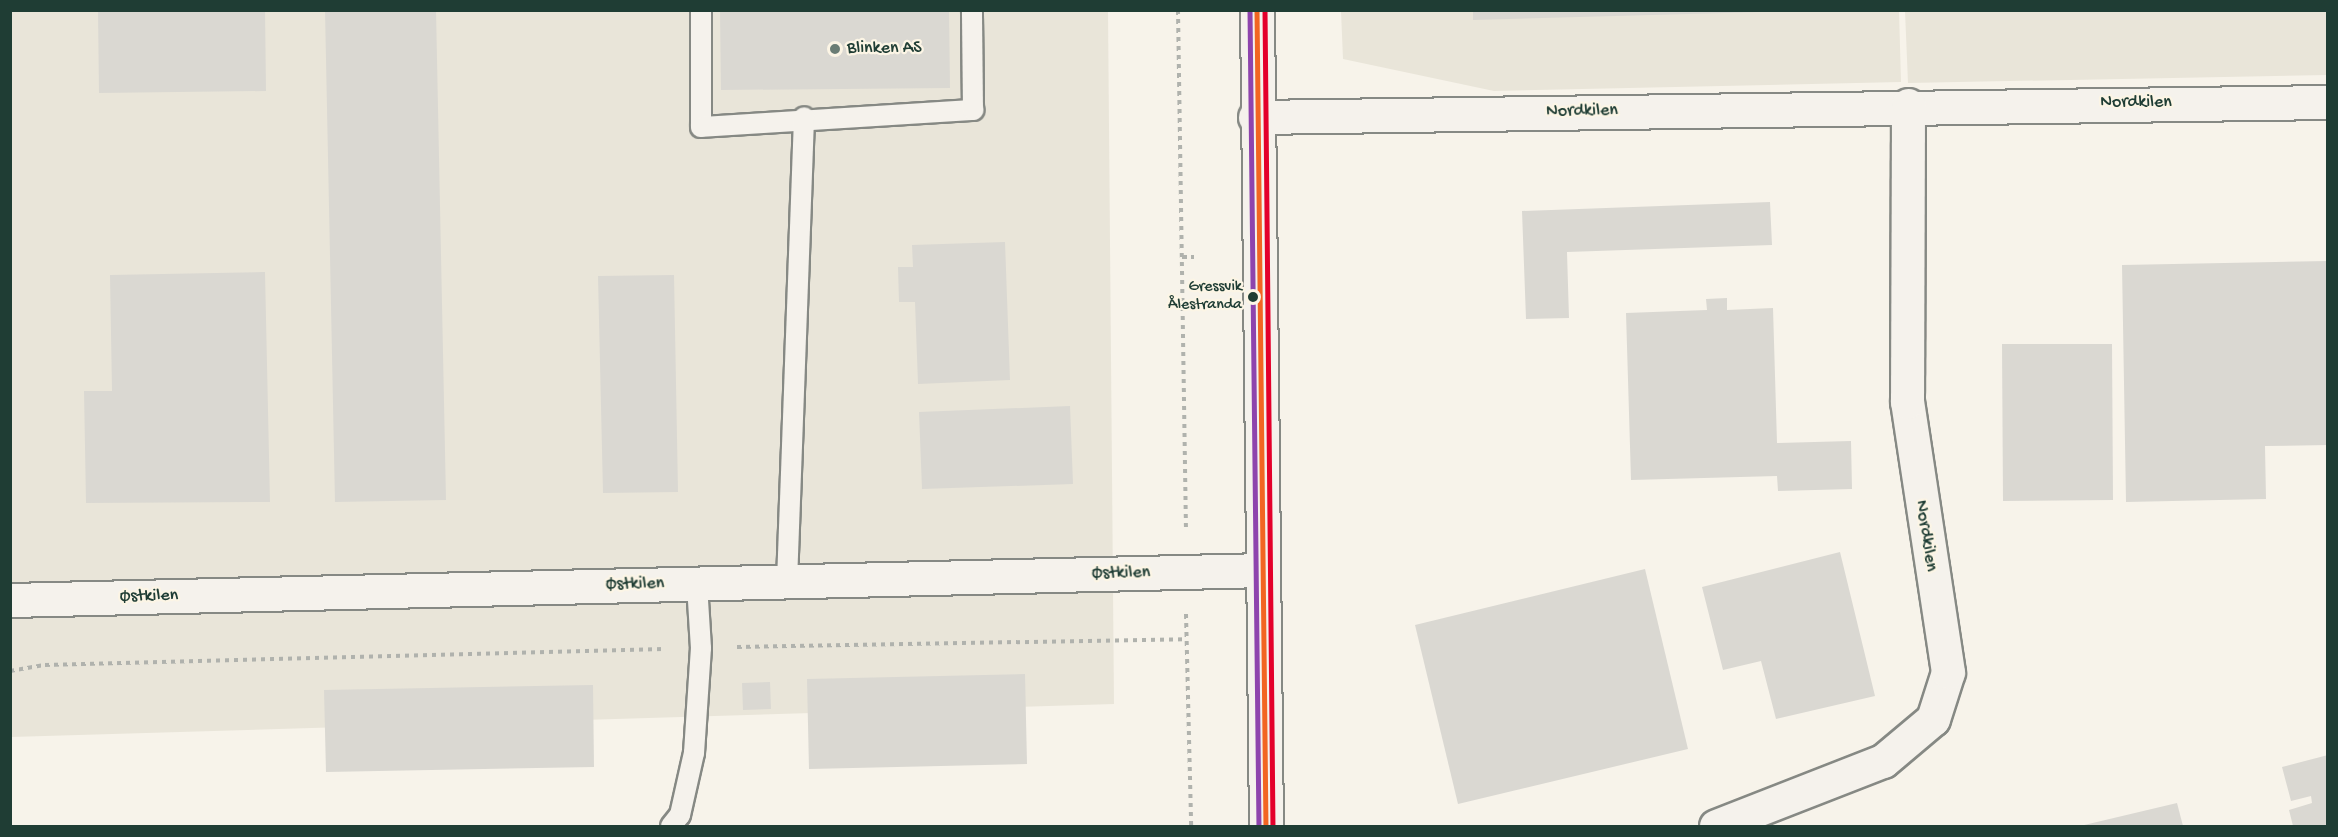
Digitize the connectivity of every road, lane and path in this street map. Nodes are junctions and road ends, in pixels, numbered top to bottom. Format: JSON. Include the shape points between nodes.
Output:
{"nodes":[{"id":1,"x":701,"y":10,"type":"edge"},
{"id":2,"x":972,"y":10,"type":"edge"},
{"id":3,"x":1178,"y":10,"type":"edge"},
{"id":4,"x":1257,"y":10,"type":"edge"},
{"id":5,"x":2328,"y":102,"type":"edge"},
{"id":6,"x":1908,"y":105,"type":"junction"},
{"id":7,"x":804,"y":117,"type":"junction"},
{"id":8,"x":1255,"y":117,"type":"junction"},
{"id":9,"x":1194,"y":256,"type":"dead end"},
{"id":10,"x":1182,"y":257,"type":"junction"},
{"id":11,"x":1260,"y":570,"type":"junction"},
{"id":12,"x":1186,"y":572,"type":"junction"},
{"id":13,"x":787,"y":582,"type":"junction"},
{"id":14,"x":696,"y":584,"type":"junction"},
{"id":15,"x":10,"y":600,"type":"edge"},
{"id":16,"x":1186,"y":639,"type":"junction"},
{"id":17,"x":701,"y":648,"type":"junction"},
{"id":18,"x":10,"y":671,"type":"edge"},
{"id":19,"x":671,"y":826,"type":"edge"},
{"id":20,"x":1191,"y":826,"type":"edge"},
{"id":21,"x":1266,"y":826,"type":"edge"},
{"id":22,"x":1716,"y":826,"type":"edge"}],
"edges":[{"from":1,"to":7,"type":"lane","via":[[701,127]]},
{"from":2,"to":7,"type":"lane","via":[[973,110]]},
{"from":3,"to":10,"type":"path"},
{"from":4,"to":8,"type":"street"},
{"from":5,"to":6,"type":"street","name":"Nordkilen"},
{"from":6,"to":8,"type":"street","name":"Nordkilen"},
{"from":6,"to":22,"type":"street","name":"Nordkilen","via":[[1907,402],[1948,672],[1933,719],[1883,761]]},
{"from":7,"to":13,"type":"lane"},
{"from":8,"to":11,"type":"street"},
{"from":9,"to":10,"type":"path"},
{"from":10,"to":12,"type":"path"},
{"from":11,"to":12,"type":"street","name":"Østkilen"},
{"from":11,"to":21,"type":"street"},
{"from":12,"to":13,"type":"street","name":"Østkilen"},
{"from":12,"to":16,"type":"path"},
{"from":13,"to":14,"type":"street","name":"Østkilen"},
{"from":14,"to":15,"type":"street","name":"Østkilen"},
{"from":14,"to":17,"type":"lane"},
{"from":16,"to":17,"type":"path"},
{"from":16,"to":20,"type":"path"},
{"from":17,"to":18,"type":"path","via":[[45,665]]},
{"from":17,"to":19,"type":"lane","via":[[694,753],[680,815]]}]}
